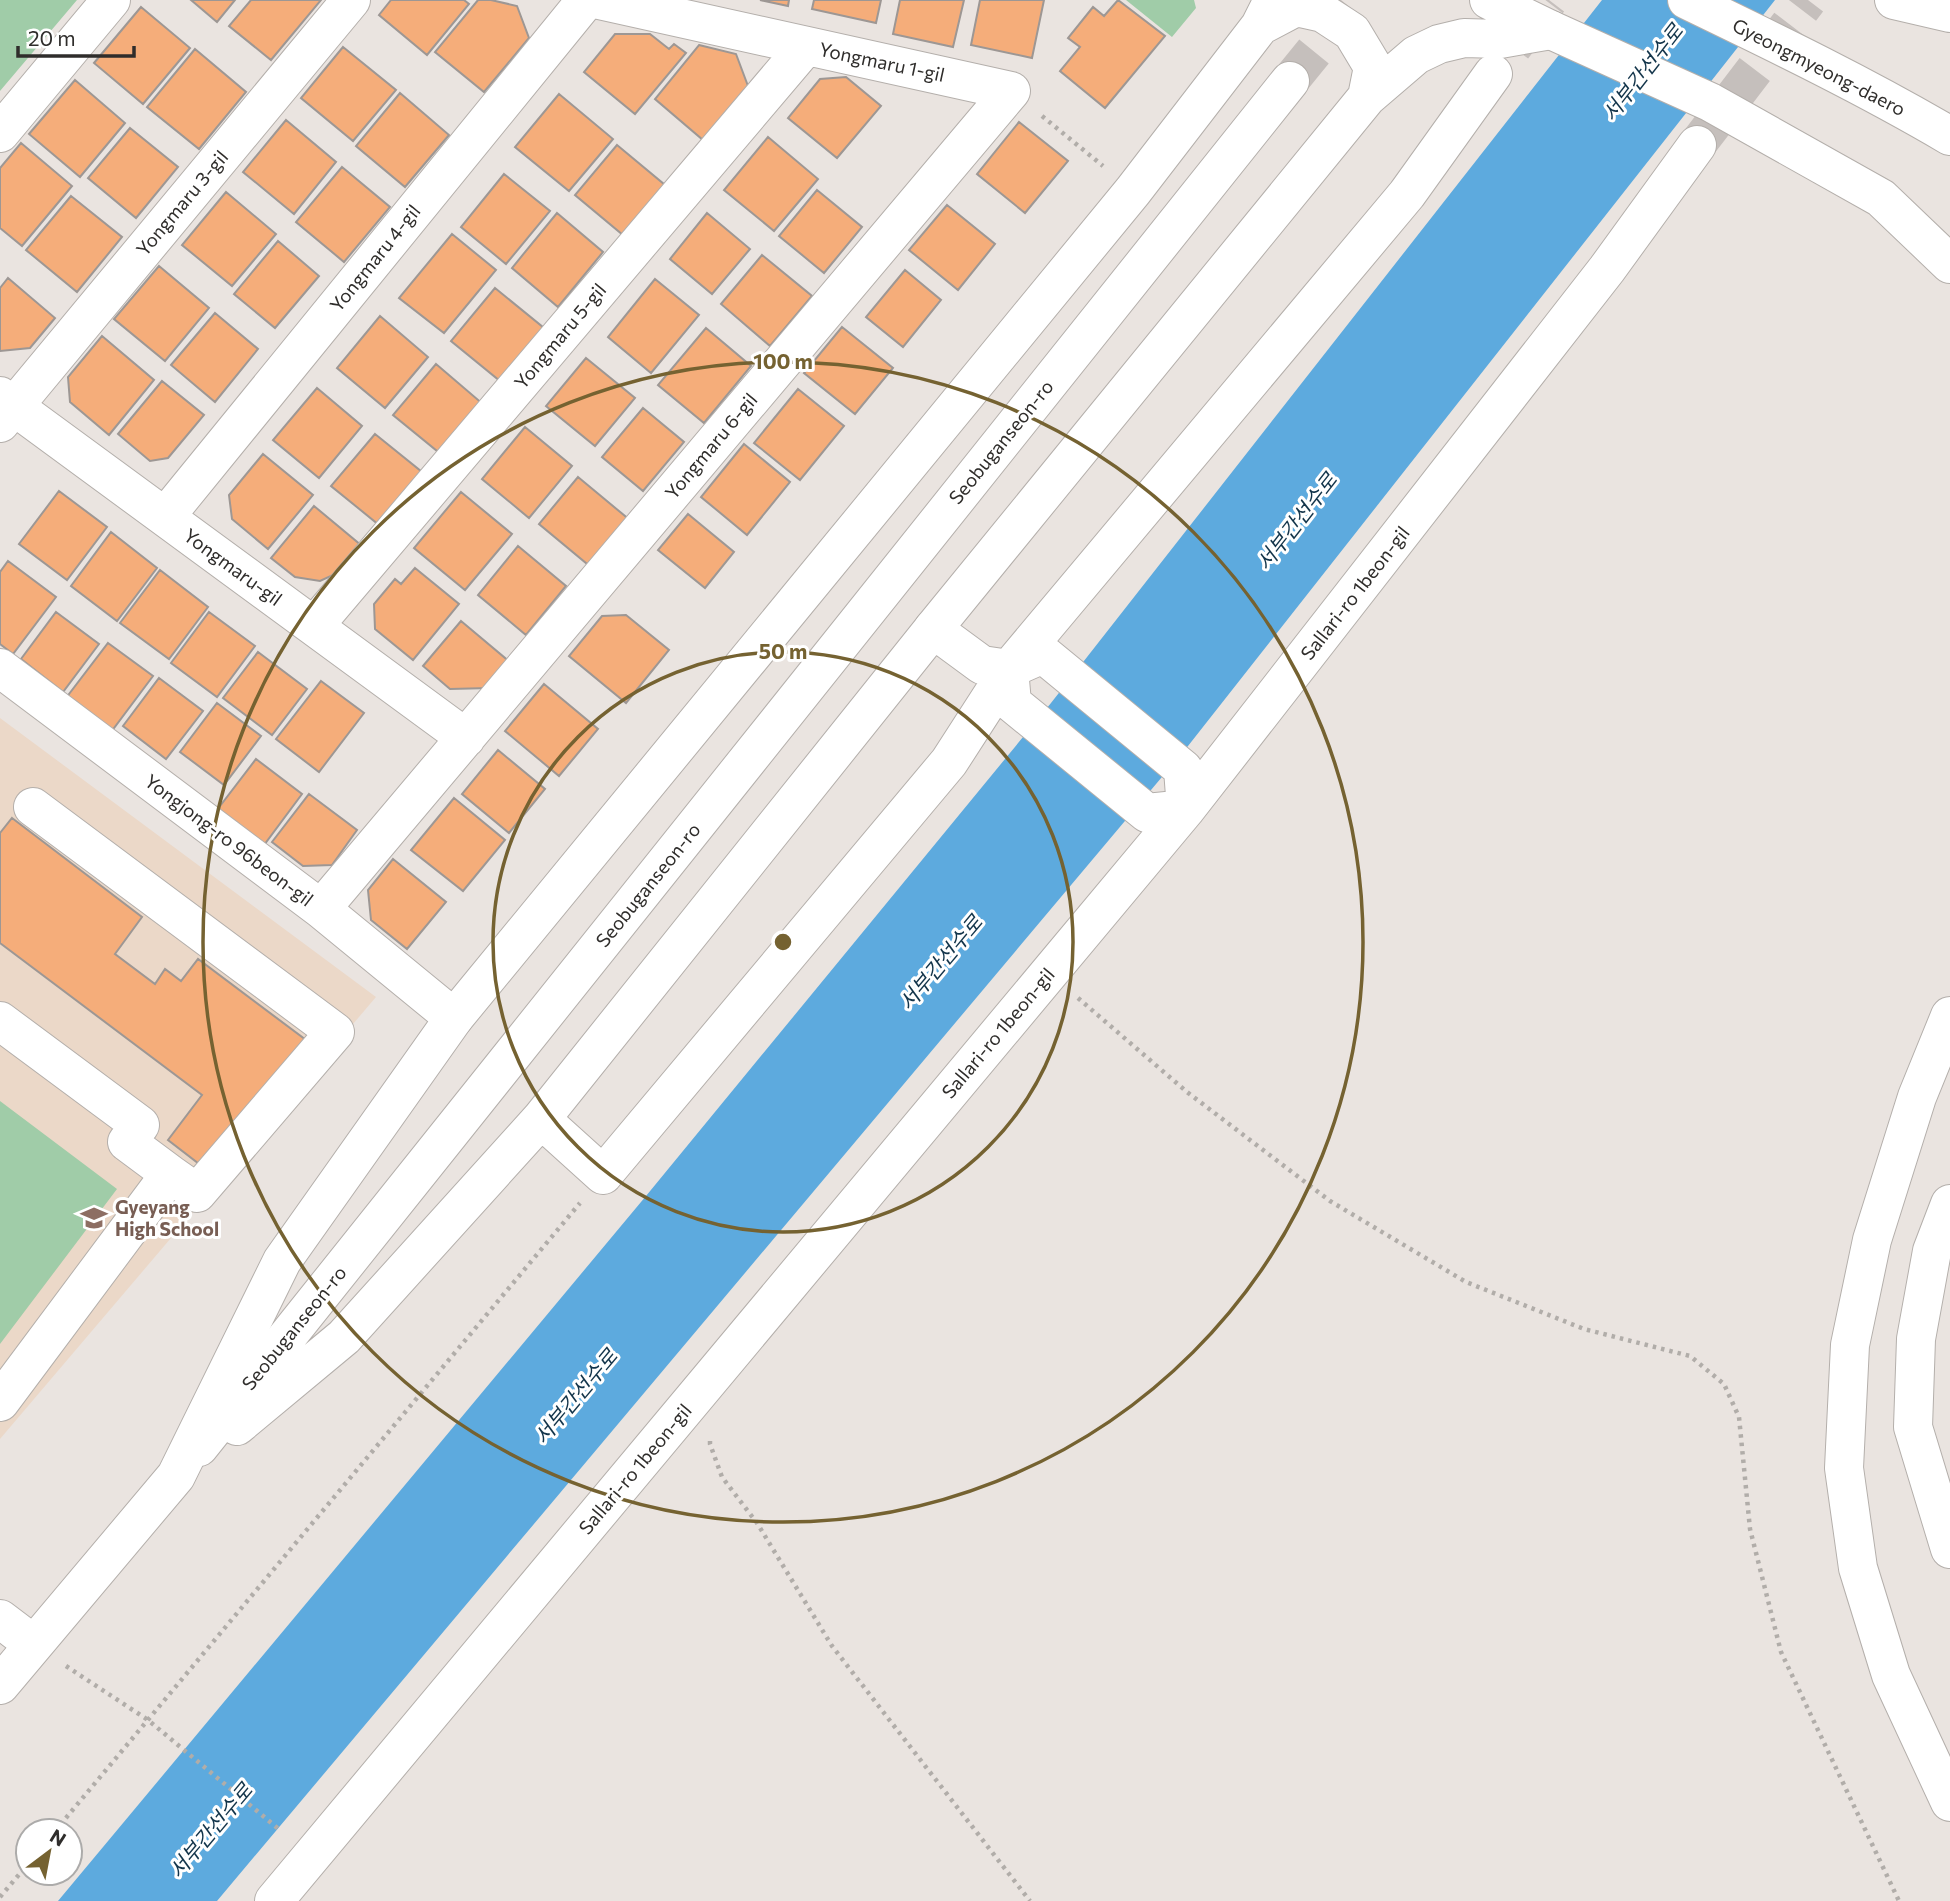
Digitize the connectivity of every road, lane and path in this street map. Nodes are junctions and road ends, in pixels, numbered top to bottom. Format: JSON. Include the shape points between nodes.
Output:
{"nodes":[{"id":1,"x":111,"y":0,"type":"edge"},
{"id":2,"x":351,"y":0,"type":"edge"},
{"id":3,"x":586,"y":0,"type":"edge"},
{"id":4,"x":599,"y":0,"type":"edge"},
{"id":5,"x":1489,"y":0,"type":"edge"},
{"id":6,"x":1687,"y":0,"type":"edge"},
{"id":7,"x":1894,"y":0,"type":"edge"},
{"id":8,"x":1266,"y":13,"type":"edge"},
{"id":9,"x":1950,"y":13,"type":"edge"},
{"id":10,"x":1551,"y":30,"type":"junction"},
{"id":11,"x":806,"y":46,"type":"junction"},
{"id":12,"x":1493,"y":74,"type":"tunnel mouth"},
{"id":13,"x":1290,"y":81,"type":"tunnel mouth"},
{"id":14,"x":1011,"y":91,"type":"junction"},
{"id":15,"x":1367,"y":97,"type":"junction"},
{"id":16,"x":0,"y":133,"type":"edge"},
{"id":17,"x":1950,"y":136,"type":"edge"},
{"id":18,"x":1697,"y":145,"type":"tunnel mouth"},
{"id":19,"x":1133,"y":191,"type":"junction"},
{"id":20,"x":1950,"y":264,"type":"edge"},
{"id":21,"x":5,"y":408,"type":"edge"},
{"id":22,"x":164,"y":517,"type":"junction"},
{"id":23,"x":314,"y":626,"type":"junction"},
{"id":24,"x":933,"y":629,"type":"junction"},
{"id":25,"x":0,"y":668,"type":"edge"},
{"id":26,"x":1011,"y":686,"type":"junction"},
{"id":27,"x":466,"y":738,"type":"junction"},
{"id":28,"x":33,"y":807,"type":"dead end"},
{"id":29,"x":1186,"y":809,"type":"junction"},
{"id":30,"x":321,"y":909,"type":"junction"},
{"id":31,"x":1078,"y":998,"type":"dead end"},
{"id":32,"x":1950,"y":1016,"type":"edge"},
{"id":33,"x":454,"y":1018,"type":"junction"},
{"id":34,"x":0,"y":1020,"type":"edge"},
{"id":35,"x":541,"y":1119,"type":"junction"},
{"id":36,"x":170,"y":1174,"type":"junction"},
{"id":37,"x":603,"y":1175,"type":"junction"},
{"id":38,"x":1950,"y":1204,"type":"edge"},
{"id":39,"x":0,"y":1402,"type":"edge"},
{"id":40,"x":711,"y":1434,"type":"dead end"},
{"id":41,"x":176,"y":1476,"type":"junction"},
{"id":42,"x":1950,"y":1549,"type":"edge"},
{"id":43,"x":0,"y":1619,"type":"edge"},
{"id":44,"x":33,"y":1644,"type":"junction"},
{"id":45,"x":0,"y":1685,"type":"edge"},
{"id":46,"x":148,"y":1720,"type":"junction"},
{"id":47,"x":1950,"y":1802,"type":"edge"},
{"id":48,"x":67,"y":1817,"type":"edge"},
{"id":49,"x":281,"y":1830,"type":"dead end"},
{"id":50,"x":14,"y":1880,"type":"edge"},
{"id":51,"x":0,"y":1897,"type":"edge"},
{"id":52,"x":274,"y":1901,"type":"edge"},
{"id":53,"x":1030,"y":1901,"type":"edge"},
{"id":54,"x":1899,"y":1901,"type":"edge"}],
"edges":[{"from":1,"to":16,"type":"main road"},
{"from":2,"to":21,"type":"main road","name":"Yongmaru 3-gil"},
{"from":3,"to":22,"type":"main road","name":"Yongmaru 4-gil"},
{"from":4,"to":11,"type":"main road","name":"Yongmaru 1-gil"},
{"from":5,"to":10,"type":"main road"},
{"from":6,"to":17,"type":"main road","name":"Gyeongmyeong-daero"},
{"from":7,"to":9,"type":"main road"},
{"from":8,"to":15,"type":"main road","via":[[1296,6],[1323,13],[1352,32],[1373,67]]},
{"from":8,"to":19,"type":"main road"},
{"from":10,"to":15,"type":"main road","via":[[1439,44],[1416,55]]},
{"from":10,"to":20,"type":"main road","via":[[1710,102],[1881,198]]},
{"from":11,"to":14,"type":"main road","name":"Yongmaru 1-gil"},
{"from":11,"to":23,"type":"main road","name":"Yongmaru 5-gil"},
{"from":12,"to":26,"type":"main road","via":[[1407,194]]},
{"from":13,"to":41,"type":"main road","name":"Seobuganseon-ro"},
{"from":14,"to":19,"type":"path"},
{"from":14,"to":27,"type":"main road","name":"Yongmaru 6-gil"},
{"from":15,"to":24,"type":"main road"},
{"from":18,"to":29,"type":"main road","name":"Sallari-ro 1beon-gil","via":[[1607,269]]},
{"from":19,"to":33,"type":"main road"},
{"from":21,"to":22,"type":"main road","name":"Yongmaru-gil"},
{"from":22,"to":23,"type":"main road","name":"Yongmaru-gil"},
{"from":23,"to":27,"type":"main road","name":"Yongmaru-gil"},
{"from":24,"to":26,"type":"main road"},
{"from":24,"to":35,"type":"main road"},
{"from":25,"to":30,"type":"main road","name":"Yongjong-ro 96beon-gil"},
{"from":26,"to":29,"type":"main road","via":[[1147,813]]},
{"from":26,"to":29,"type":"main road","via":[[1043,654],[1183,769]]},
{"from":26,"to":37,"type":"main road"},
{"from":27,"to":30,"type":"main road","name":"Yongmaru 6-gil"},
{"from":28,"to":36,"type":"main road","via":[[335,1032],[197,1193]]},
{"from":29,"to":52,"type":"main road","name":"Sallari-ro 1beon-gil"},
{"from":30,"to":33,"type":"main road","name":"Yongjong-ro 96beon-gil"},
{"from":31,"to":54,"type":"path","via":[[1187,1092],[1330,1201],[1466,1282],[1584,1329],[1690,1356],[1724,1384],[1739,1417],[1750,1530],[1781,1652]]},
{"from":32,"to":47,"type":"main road","via":[[1917,1097],[1872,1240],[1850,1345],[1844,1468],[1858,1568],[1891,1675]]},
{"from":33,"to":41,"type":"main road","via":[[282,1261]]},
{"from":34,"to":36,"type":"main road","via":[[140,1125],[127,1142]]},
{"from":35,"to":37,"type":"main road"},
{"from":35,"to":41,"type":"main road","via":[[344,1337]]},
{"from":36,"to":39,"type":"main road"},
{"from":37,"to":46,"type":"path"},
{"from":38,"to":42,"type":"main road","via":[[1932,1251],[1916,1339],[1913,1427]]},
{"from":40,"to":53,"type":"path","via":[[722,1478],[757,1523],[832,1646]]},
{"from":41,"to":44,"type":"main road","name":"Seobuganseon-ro"},
{"from":43,"to":44,"type":"main road"},
{"from":44,"to":45,"type":"main road","name":"Seobuganseon-ro"},
{"from":44,"to":46,"type":"path"},
{"from":46,"to":48,"type":"path"},
{"from":46,"to":49,"type":"path"},
{"from":50,"to":51,"type":"path"}]}
